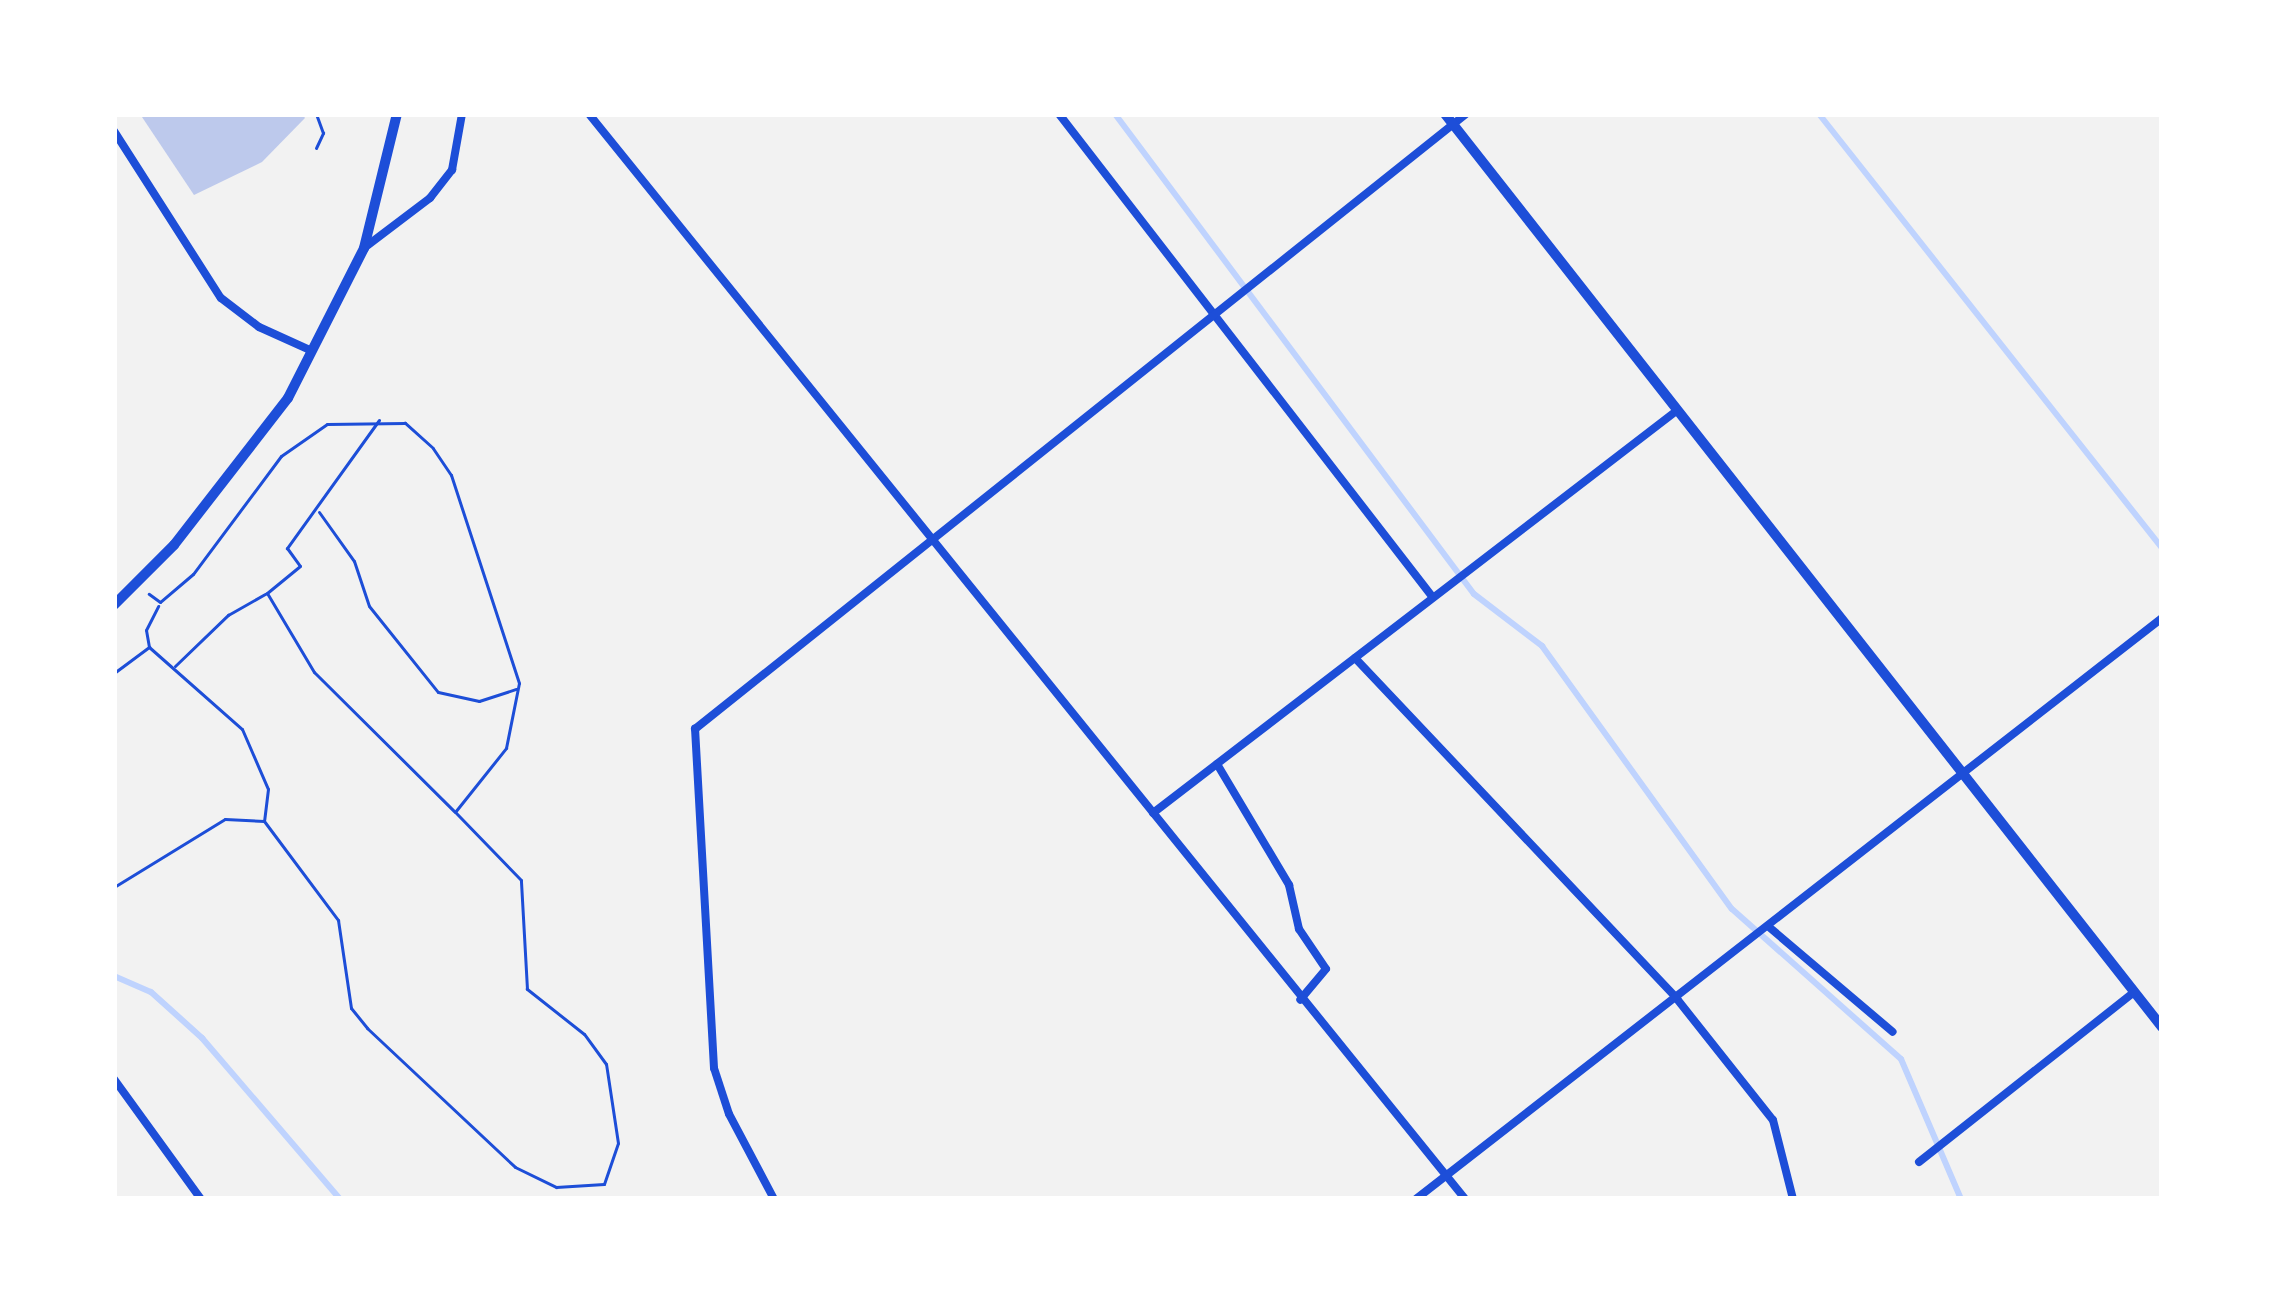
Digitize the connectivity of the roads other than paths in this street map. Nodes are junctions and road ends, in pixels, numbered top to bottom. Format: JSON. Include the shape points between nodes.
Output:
{"nodes":[{"id":1,"x":397,"y":114,"type":"edge"},
{"id":2,"x":461,"y":114,"type":"edge"},
{"id":3,"x":589,"y":114,"type":"edge"},
{"id":4,"x":1059,"y":114,"type":"edge"},
{"id":5,"x":1466,"y":114,"type":"edge"},
{"id":6,"x":1449,"y":119,"type":"edge"},
{"id":7,"x":114,"y":131,"type":"edge"},
{"id":8,"x":364,"y":248,"type":"junction"},
{"id":9,"x":1214,"y":313,"type":"junction"},
{"id":10,"x":314,"y":352,"type":"junction"},
{"id":11,"x":1675,"y":412,"type":"junction"},
{"id":12,"x":926,"y":539,"type":"junction"},
{"id":13,"x":1431,"y":595,"type":"junction"},
{"id":14,"x":114,"y":604,"type":"edge"},
{"id":15,"x":2162,"y":618,"type":"edge"},
{"id":16,"x":1355,"y":658,"type":"junction"},
{"id":17,"x":1217,"y":764,"type":"junction"},
{"id":18,"x":1961,"y":776,"type":"junction"},
{"id":19,"x":1153,"y":813,"type":"junction"},
{"id":20,"x":1769,"y":927,"type":"junction"},
{"id":21,"x":2134,"y":992,"type":"junction"},
{"id":22,"x":1677,"y":999,"type":"junction"},
{"id":23,"x":1300,"y":1000,"type":"junction"},
{"id":24,"x":2162,"y":1027,"type":"edge"},
{"id":25,"x":1893,"y":1033,"type":"dead end"},
{"id":26,"x":114,"y":1079,"type":"edge"},
{"id":27,"x":1919,"y":1162,"type":"dead end"},
{"id":28,"x":1446,"y":1176,"type":"junction"},
{"id":29,"x":201,"y":1199,"type":"edge"},
{"id":30,"x":774,"y":1199,"type":"edge"},
{"id":31,"x":1416,"y":1199,"type":"edge"},
{"id":32,"x":1465,"y":1199,"type":"edge"},
{"id":33,"x":1793,"y":1199,"type":"edge"}],
"edges":[{"from":1,"to":8,"type":"street"},
{"from":2,"to":8,"type":"street","via":[[452,170],[430,198]]},
{"from":3,"to":12,"type":"street"},
{"from":4,"to":9,"type":"street"},
{"from":5,"to":6,"type":"street"},
{"from":6,"to":9,"type":"street"},
{"from":6,"to":11,"type":"street"},
{"from":7,"to":10,"type":"street","via":[[221,298],[259,328]]},
{"from":8,"to":10,"type":"street"},
{"from":9,"to":12,"type":"street"},
{"from":9,"to":13,"type":"street"},
{"from":10,"to":14,"type":"street","via":[[288,398],[139,585]]},
{"from":11,"to":13,"type":"street"},
{"from":11,"to":18,"type":"street"},
{"from":12,"to":19,"type":"street"},
{"from":12,"to":30,"type":"street","via":[[695,729],[714,1067],[728,1114]]},
{"from":13,"to":16,"type":"street"},
{"from":15,"to":18,"type":"street"},
{"from":16,"to":17,"type":"street"},
{"from":16,"to":22,"type":"street"},
{"from":17,"to":19,"type":"street"},
{"from":17,"to":23,"type":"street","via":[[1326,969]]},
{"from":18,"to":20,"type":"street"},
{"from":18,"to":21,"type":"street"},
{"from":19,"to":23,"type":"street"},
{"from":20,"to":22,"type":"street"},
{"from":20,"to":25,"type":"street"},
{"from":21,"to":24,"type":"street"},
{"from":21,"to":27,"type":"street"},
{"from":22,"to":28,"type":"street"},
{"from":22,"to":33,"type":"street","via":[[1774,1120]]},
{"from":23,"to":28,"type":"street"},
{"from":26,"to":29,"type":"street"},
{"from":28,"to":31,"type":"street"},
{"from":28,"to":32,"type":"street"}]}
